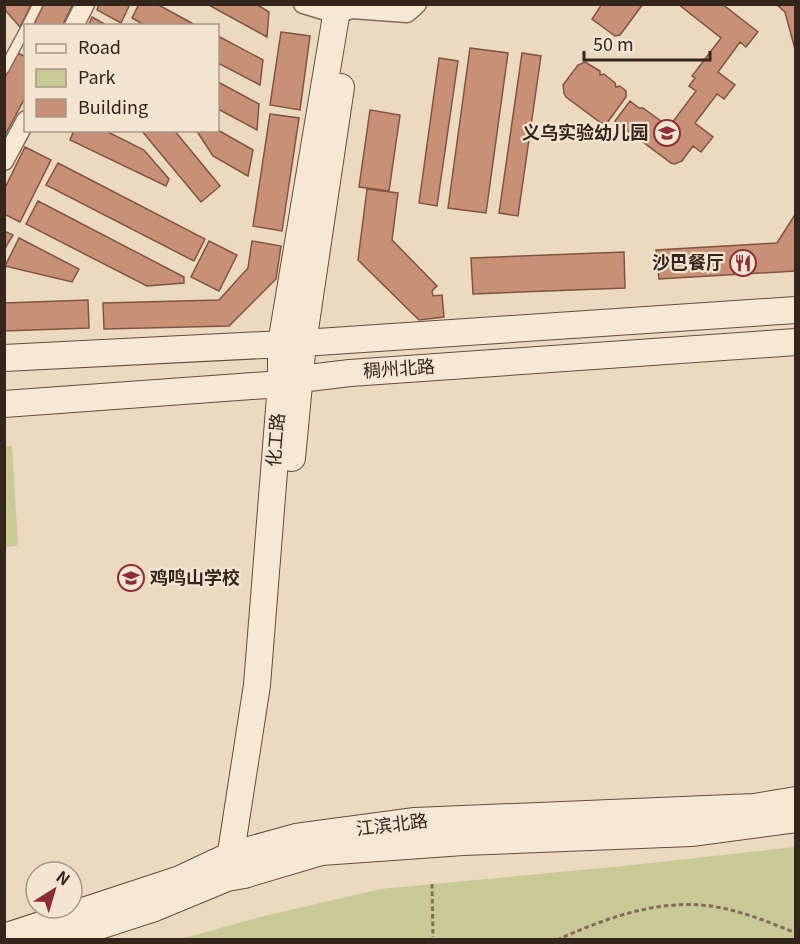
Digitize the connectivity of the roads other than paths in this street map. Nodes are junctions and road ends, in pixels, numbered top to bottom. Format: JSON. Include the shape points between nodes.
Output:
{"nodes":[{"id":1,"x":38,"y":4,"type":"edge"},
{"id":2,"x":85,"y":4,"type":"edge"},
{"id":3,"x":303,"y":4,"type":"edge"},
{"id":4,"x":417,"y":4,"type":"edge"},
{"id":5,"x":345,"y":8,"type":"edge"},
{"id":6,"x":28,"y":24,"type":"edge"},
{"id":7,"x":75,"y":24,"type":"edge"},
{"id":8,"x":24,"y":31,"type":"edge"},
{"id":9,"x":4,"y":69,"type":"edge"},
{"id":10,"x":24,"y":124,"type":"edge"},
{"id":11,"x":4,"y":160,"type":"edge"},
{"id":12,"x":795,"y":310,"type":"edge"},
{"id":13,"x":795,"y":342,"type":"edge"},
{"id":14,"x":292,"y":344,"type":"junction"},
{"id":15,"x":4,"y":358,"type":"edge"},
{"id":16,"x":291,"y":382,"type":"junction"},
{"id":17,"x":4,"y":404,"type":"edge"},
{"id":18,"x":795,"y":800,"type":"edge"},
{"id":19,"x":795,"y":819,"type":"edge"},
{"id":20,"x":238,"y":865,"type":"junction"},
{"id":21,"x":4,"y":937,"type":"edge"},
{"id":22,"x":56,"y":939,"type":"edge"}],
"edges":[{"from":1,"to":6,"type":"lane"},
{"from":2,"to":7,"type":"street"},
{"from":3,"to":5,"type":"street"},
{"from":4,"to":5,"type":"street","via":[[407,13]]},
{"from":5,"to":14,"type":"main road","name":"化工路"},
{"from":8,"to":9,"type":"lane"},
{"from":10,"to":11,"type":"street"},
{"from":12,"to":14,"type":"main road","name":"稠州北路"},
{"from":13,"to":16,"type":"main road","name":"稠州北路","via":[[362,372]]},
{"from":14,"to":15,"type":"main road","name":"稠州北路"},
{"from":14,"to":16,"type":"main road","name":"化工路"},
{"from":16,"to":17,"type":"main road","name":"稠州北路"},
{"from":16,"to":20,"type":"main road","name":"化工路"},
{"from":18,"to":20,"type":"main road","name":"江滨北路","via":[[754,807],[415,820],[296,837]]},
{"from":19,"to":20,"type":"main road","name":"江滨北路","via":[[691,833],[321,852]]},
{"from":20,"to":21,"type":"main road","name":"江滨北路","via":[[180,879]]},
{"from":20,"to":22,"type":"main road","name":"江滨北路","via":[[152,909]]}]}
